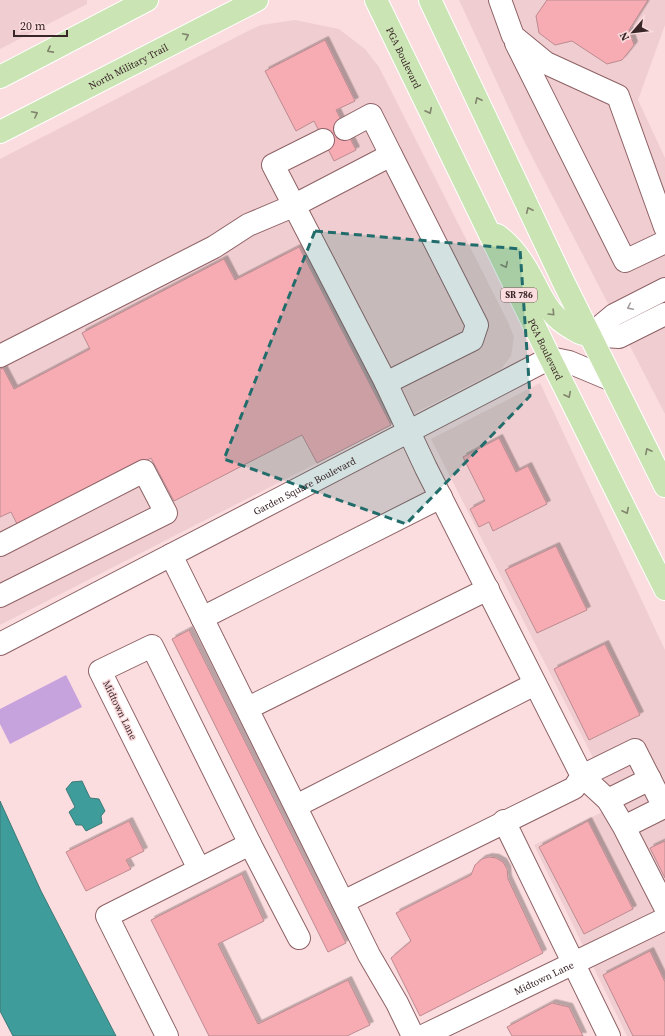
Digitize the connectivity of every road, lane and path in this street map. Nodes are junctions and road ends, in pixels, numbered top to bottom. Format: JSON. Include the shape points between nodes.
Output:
{"nodes":[{"id":1,"x":147,"y":0,"type":"edge"},
{"id":2,"x":257,"y":0,"type":"edge"},
{"id":3,"x":376,"y":0,"type":"edge"},
{"id":4,"x":430,"y":0,"type":"edge"},
{"id":5,"x":500,"y":0,"type":"edge"},
{"id":6,"x":513,"y":36,"type":"junction"},
{"id":7,"x":0,"y":77,"type":"edge"},
{"id":8,"x":345,"y":129,"type":"dead end"},
{"id":9,"x":0,"y":132,"type":"edge"},
{"id":10,"x":323,"y":140,"type":"dead end"},
{"id":11,"x":391,"y":155,"type":"junction"},
{"id":12,"x":293,"y":206,"type":"junction"},
{"id":13,"x":665,"y":227,"type":"edge"},
{"id":14,"x":486,"y":228,"type":"junction"},
{"id":15,"x":665,"y":242,"type":"edge"},
{"id":16,"x":665,"y":289,"type":"edge"},
{"id":17,"x":665,"y":314,"type":"edge"},
{"id":18,"x":590,"y":335,"type":"junction"},
{"id":19,"x":0,"y":356,"type":"edge"},
{"id":20,"x":550,"y":358,"type":"junction"},
{"id":21,"x":612,"y":380,"type":"junction"},
{"id":22,"x":386,"y":383,"type":"junction"},
{"id":23,"x":409,"y":431,"type":"junction"},
{"id":24,"x":665,"y":486,"type":"edge"},
{"id":25,"x":441,"y":497,"type":"junction"},
{"id":26,"x":0,"y":545,"type":"edge"},
{"id":27,"x":171,"y":555,"type":"junction"},
{"id":28,"x":665,"y":588,"type":"edge"},
{"id":29,"x":488,"y":589,"type":"junction"},
{"id":30,"x":0,"y":596,"type":"edge"},
{"id":31,"x":202,"y":618,"type":"junction"},
{"id":32,"x":0,"y":644,"type":"edge"},
{"id":33,"x":535,"y":684,"type":"junction"},
{"id":34,"x":248,"y":708,"type":"junction"},
{"id":35,"x":582,"y":776,"type":"junction"},
{"id":36,"x":650,"y":779,"type":"junction"},
{"id":37,"x":608,"y":800,"type":"junction"},
{"id":38,"x":296,"y":806,"type":"junction"},
{"id":39,"x":504,"y":821,"type":"junction"},
{"id":40,"x":624,"y":827,"type":"junction"},
{"id":41,"x":250,"y":844,"type":"junction"},
{"id":42,"x":199,"y":869,"type":"junction"},
{"id":43,"x":343,"y":902,"type":"junction"},
{"id":44,"x":665,"y":907,"type":"edge"},
{"id":45,"x":665,"y":918,"type":"edge"},
{"id":46,"x":299,"y":938,"type":"dead end"},
{"id":47,"x":573,"y":963,"type":"junction"},
{"id":48,"x":168,"y":1036,"type":"edge"},
{"id":49,"x":413,"y":1036,"type":"edge"},
{"id":50,"x":423,"y":1036,"type":"edge"},
{"id":51,"x":609,"y":1036,"type":"edge"}],
"edges":[{"from":1,"to":7,"type":"main road","one_way":true},
{"from":9,"to":2,"type":"main road","name":"North Military Trail","one_way":true},
{"from":3,"to":14,"type":"main road","name":"PGA Boulevard","number":"SR 786","one_way":true},
{"from":18,"to":4,"type":"main road","one_way":true},
{"from":5,"to":6,"type":"street"},
{"from":6,"to":13,"type":"street","via":[[546,63],[618,96]]},
{"from":6,"to":15,"type":"street","via":[[625,261]]},
{"from":8,"to":11,"type":"street","via":[[371,115]]},
{"from":10,"to":12,"type":"street","via":[[273,165]]},
{"from":11,"to":12,"type":"street"},
{"from":11,"to":22,"type":"street","via":[[477,325],[472,340]]},
{"from":12,"to":19,"type":"street","via":[[248,225],[214,246]]},
{"from":12,"to":22,"type":"street"},
{"from":14,"to":18,"type":"main road","one_way":true,"via":[[508,242],[530,274],[546,307],[562,324],[583,335]]},
{"from":14,"to":20,"type":"main road","name":"PGA Boulevard","number":"SR 786","one_way":true},
{"from":16,"to":18,"type":"street","one_way":true,"via":[[614,315]]},
{"from":17,"to":18,"type":"street","via":[[619,337]]},
{"from":18,"to":21,"type":"main road"},
{"from":20,"to":21,"type":"street","via":[[569,362]]},
{"from":20,"to":23,"type":"street","name":"Garden Square Boulevard"},
{"from":20,"to":28,"type":"main road","name":"PGA Boulevard","number":"SR 786","one_way":true},
{"from":24,"to":21,"type":"main road","one_way":true},
{"from":22,"to":23,"type":"street"},
{"from":23,"to":25,"type":"street"},
{"from":23,"to":27,"type":"street","name":"Garden Square Boulevard"},
{"from":25,"to":29,"type":"street"},
{"from":25,"to":31,"type":"street"},
{"from":26,"to":30,"type":"street","via":[[144,471],[166,512]]},
{"from":27,"to":31,"type":"street"},
{"from":27,"to":32,"type":"street","name":"Garden Square Boulevard"},
{"from":29,"to":33,"type":"street"},
{"from":29,"to":34,"type":"street"},
{"from":31,"to":34,"type":"street"},
{"from":33,"to":35,"type":"street"},
{"from":33,"to":38,"type":"street"},
{"from":34,"to":38,"type":"street"},
{"from":35,"to":36,"type":"street","via":[[635,750]]},
{"from":35,"to":37,"type":"street"},
{"from":35,"to":39,"type":"street","via":[[574,788]]},
{"from":36,"to":37,"type":"street"},
{"from":36,"to":40,"type":"street","via":[[664,807]]},
{"from":37,"to":40,"type":"street"},
{"from":38,"to":43,"type":"street"},
{"from":39,"to":43,"type":"street"},
{"from":39,"to":47,"type":"street"},
{"from":40,"to":44,"type":"street"},
{"from":41,"to":42,"type":"street"},
{"from":41,"to":42,"type":"street","name":"Midtown Lane","via":[[152,646],[100,671]]},
{"from":41,"to":46,"type":"street","name":"Midtown Lane"},
{"from":42,"to":48,"type":"street","via":[[107,916]]},
{"from":43,"to":49,"type":"street"},
{"from":45,"to":47,"type":"street","name":"Midtown Lane"},
{"from":47,"to":50,"type":"street","name":"Midtown Lane"},
{"from":47,"to":51,"type":"street"}]}
